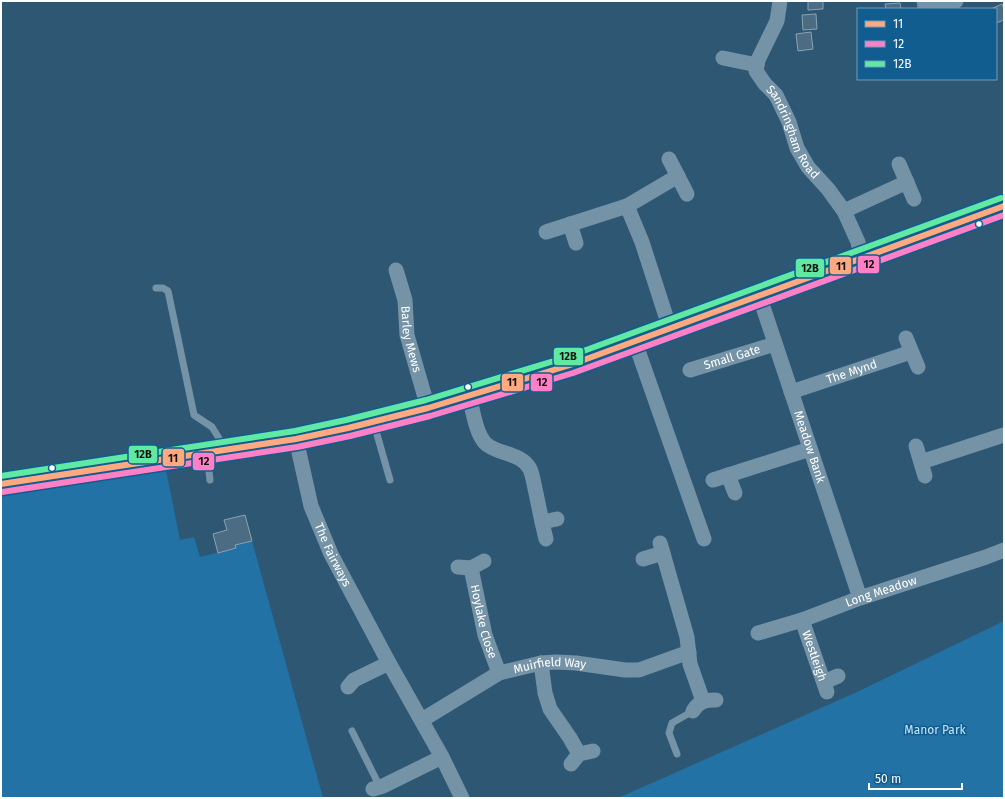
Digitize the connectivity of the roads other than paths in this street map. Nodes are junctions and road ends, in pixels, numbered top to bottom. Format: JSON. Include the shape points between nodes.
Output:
{"nodes":[{"id":1,"x":780,"y":1,"type":"edge"},
{"id":2,"x":956,"y":1,"type":"edge"},
{"id":3,"x":937,"y":8,"type":"edge"},
{"id":4,"x":723,"y":58,"type":"dead end"},
{"id":5,"x":757,"y":65,"type":"junction"},
{"id":6,"x":669,"y":159,"type":"dead end"},
{"id":7,"x":899,"y":164,"type":"dead end"},
{"id":8,"x":678,"y":176,"type":"junction"},
{"id":9,"x":907,"y":182,"type":"junction"},
{"id":10,"x":687,"y":194,"type":"dead end"},
{"id":11,"x":914,"y":199,"type":"dead end"},
{"id":12,"x":627,"y":206,"type":"junction"},
{"id":13,"x":1004,"y":206,"type":"edge"},
{"id":14,"x":844,"y":211,"type":"junction"},
{"id":15,"x":570,"y":224,"type":"junction"},
{"id":16,"x":546,"y":232,"type":"dead end"},
{"id":17,"x":576,"y":243,"type":"dead end"},
{"id":18,"x":861,"y":258,"type":"junction"},
{"id":19,"x":396,"y":270,"type":"dead end"},
{"id":20,"x":156,"y":288,"type":"dead end"},
{"id":21,"x":759,"y":295,"type":"junction"},
{"id":22,"x":670,"y":329,"type":"junction"},
{"id":23,"x":635,"y":342,"type":"junction"},
{"id":24,"x":775,"y":344,"type":"junction"},
{"id":25,"x":918,"y":367,"type":"dead end"},
{"id":26,"x":690,"y":370,"type":"dead end"},
{"id":27,"x":791,"y":392,"type":"junction"},
{"id":28,"x":469,"y":396,"type":"junction"},
{"id":29,"x":428,"y":408,"type":"junction"},
{"id":30,"x":373,"y":422,"type":"junction"},
{"id":31,"x":1004,"y":435,"type":"edge"},
{"id":32,"x":296,"y":439,"type":"junction"},
{"id":33,"x":916,"y":446,"type":"dead end"},
{"id":34,"x":810,"y":449,"type":"junction"},
{"id":35,"x":216,"y":451,"type":"junction"},
{"id":36,"x":728,"y":475,"type":"junction"},
{"id":37,"x":210,"y":480,"type":"dead end"},
{"id":38,"x":390,"y":480,"type":"dead end"},
{"id":39,"x":713,"y":480,"type":"dead end"},
{"id":40,"x":1,"y":484,"type":"edge"},
{"id":41,"x":735,"y":492,"type":"dead end"},
{"id":42,"x":557,"y":519,"type":"dead end"},
{"id":43,"x":542,"y":522,"type":"junction"},
{"id":44,"x":546,"y":538,"type":"dead end"},
{"id":45,"x":704,"y":539,"type":"dead end"},
{"id":46,"x":1004,"y":550,"type":"edge"},
{"id":47,"x":643,"y":559,"type":"dead end"},
{"id":48,"x":471,"y":566,"type":"dead end"},
{"id":49,"x":860,"y":598,"type":"junction"},
{"id":50,"x":802,"y":620,"type":"junction"},
{"id":51,"x":758,"y":633,"type":"dead end"},
{"id":52,"x":689,"y":652,"type":"junction"},
{"id":53,"x":389,"y":663,"type":"junction"},
{"id":54,"x":541,"y":663,"type":"junction"},
{"id":55,"x":499,"y":674,"type":"junction"},
{"id":56,"x":838,"y":676,"type":"dead end"},
{"id":57,"x":348,"y":687,"type":"dead end"},
{"id":58,"x":704,"y":704,"type":"joint"},
{"id":59,"x":422,"y":720,"type":"junction"},
{"id":60,"x":352,"y":731,"type":"dead end"},
{"id":61,"x":677,"y":754,"type":"dead end"},
{"id":62,"x":442,"y":757,"type":"junction"},
{"id":63,"x":581,"y":757,"type":"dead end"},
{"id":64,"x":380,"y":790,"type":"edge"},
{"id":65,"x":462,"y":798,"type":"edge"}],
"edges":[{"from":1,"to":5,"type":"street","via":[[777,21]]},
{"from":2,"to":3,"type":"street"},
{"from":4,"to":5,"type":"street"},
{"from":5,"to":14,"type":"street","name":"Sandringham Road","via":[[756,71],[776,95],[790,122],[797,148],[808,167]]},
{"from":6,"to":8,"type":"street"},
{"from":7,"to":9,"type":"street"},
{"from":8,"to":10,"type":"street"},
{"from":8,"to":12,"type":"street"},
{"from":9,"to":11,"type":"street"},
{"from":9,"to":14,"type":"street"},
{"from":12,"to":15,"type":"street"},
{"from":12,"to":22,"type":"street","via":[[642,242]]},
{"from":13,"to":18,"type":"highway"},
{"from":14,"to":18,"type":"street","name":"Sandringham Road","via":[[858,242]]},
{"from":15,"to":16,"type":"street"},
{"from":15,"to":17,"type":"street"},
{"from":18,"to":21,"type":"highway"},
{"from":19,"to":29,"type":"street","name":"Barley Mews","via":[[405,300],[408,335]]},
{"from":20,"to":35,"type":"lane","via":[[168,291],[194,415],[212,427]]},
{"from":21,"to":22,"type":"highway"},
{"from":21,"to":24,"type":"street","name":"Meadow Bank"},
{"from":22,"to":23,"type":"highway"},
{"from":23,"to":28,"type":"highway","via":[[570,366]]},
{"from":23,"to":45,"type":"street"},
{"from":24,"to":26,"type":"street","name":"Small Gate"},
{"from":24,"to":27,"type":"street","name":"Meadow Bank"},
{"from":25,"to":27,"type":"street","name":"The Mynd","via":[[909,345]]},
{"from":27,"to":34,"type":"street","name":"Meadow Bank"},
{"from":28,"to":29,"type":"highway"},
{"from":28,"to":43,"type":"street","via":[[477,426],[486,444],[519,458],[529,468]]},
{"from":29,"to":30,"type":"highway"},
{"from":30,"to":32,"type":"highway"},
{"from":30,"to":38,"type":"lane"},
{"from":31,"to":33,"type":"street","via":[[923,469]]},
{"from":32,"to":35,"type":"highway"},
{"from":32,"to":53,"type":"street","name":"The Fairways","via":[[311,506],[321,531]]},
{"from":34,"to":36,"type":"street"},
{"from":34,"to":49,"type":"street","name":"Meadow Bank"},
{"from":35,"to":37,"type":"lane"},
{"from":35,"to":40,"type":"highway"},
{"from":36,"to":39,"type":"street"},
{"from":36,"to":41,"type":"street"},
{"from":42,"to":43,"type":"street"},
{"from":43,"to":44,"type":"street"},
{"from":46,"to":49,"type":"street","name":"Long Meadow"},
{"from":47,"to":52,"type":"street","via":[[661,548]]},
{"from":48,"to":55,"type":"street","name":"Hoylake Close","via":[[485,635]]},
{"from":49,"to":50,"type":"street","name":"Long Meadow"},
{"from":50,"to":51,"type":"street","name":"Long Meadow"},
{"from":50,"to":56,"type":"street","name":"Westleigh","via":[[825,687]]},
{"from":52,"to":54,"type":"street","name":"Muirfield Way","via":[[639,670],[608,669],[576,663]]},
{"from":52,"to":58,"type":"street","via":[[690,664]]},
{"from":53,"to":57,"type":"street","via":[[354,680]]},
{"from":53,"to":59,"type":"street","name":"The Fairways"},
{"from":54,"to":55,"type":"street","name":"Muirfield Way"},
{"from":54,"to":63,"type":"street","via":[[550,709]]},
{"from":55,"to":59,"type":"street","name":"Muirfield Way"},
{"from":58,"to":61,"type":"lane","via":[[672,723],[669,733]]},
{"from":59,"to":62,"type":"street","name":"The Fairways"},
{"from":60,"to":64,"type":"lane"},
{"from":62,"to":64,"type":"street"},
{"from":62,"to":65,"type":"street","name":"The Fairways"}]}
